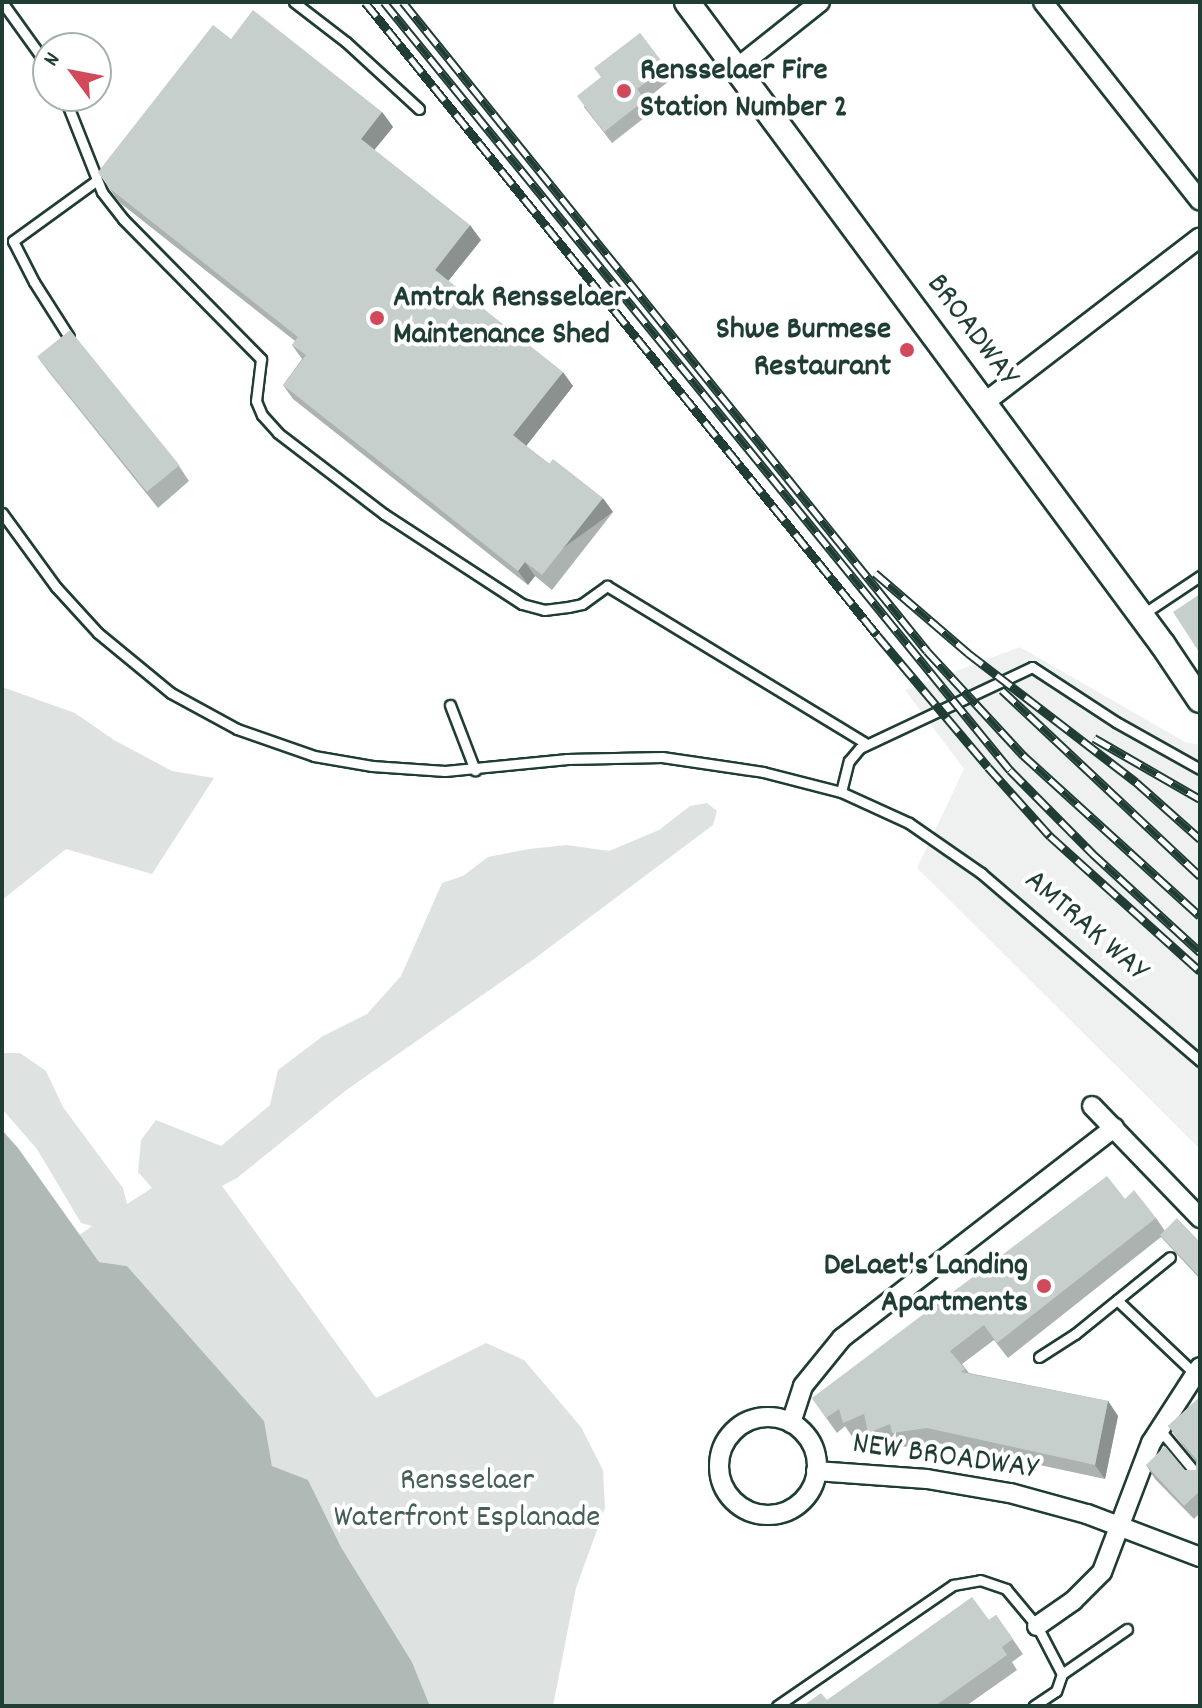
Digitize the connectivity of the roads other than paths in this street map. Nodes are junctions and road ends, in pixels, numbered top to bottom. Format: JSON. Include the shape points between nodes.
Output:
{"nodes":[{"id":1,"x":2,"y":2,"type":"edge"},
{"id":2,"x":294,"y":2,"type":"edge"},
{"id":3,"x":687,"y":2,"type":"edge"},
{"id":4,"x":820,"y":2,"type":"edge"},
{"id":5,"x":1043,"y":2,"type":"edge"},
{"id":6,"x":32,"y":44,"type":"edge"},
{"id":7,"x":737,"y":68,"type":"junction"},
{"id":8,"x":419,"y":109,"type":"dead end"},
{"id":9,"x":70,"y":112,"type":"edge"},
{"id":10,"x":96,"y":181,"type":"junction"},
{"id":11,"x":1200,"y":201,"type":"edge"},
{"id":12,"x":1200,"y":237,"type":"edge"},
{"id":13,"x":69,"y":337,"type":"edge"},
{"id":14,"x":984,"y":403,"type":"junction"},
{"id":15,"x":2,"y":513,"type":"edge"},
{"id":16,"x":1200,"y":576,"type":"edge"},
{"id":17,"x":1141,"y":616,"type":"junction"},
{"id":18,"x":1200,"y":700,"type":"edge"},
{"id":19,"x":450,"y":705,"type":"dead end"},
{"id":20,"x":867,"y":744,"type":"junction"},
{"id":21,"x":1200,"y":769,"type":"edge"},
{"id":22,"x":475,"y":770,"type":"junction"},
{"id":23,"x":841,"y":792,"type":"junction"},
{"id":24,"x":1200,"y":1061,"type":"edge"},
{"id":25,"x":1092,"y":1106,"type":"dead end"},
{"id":26,"x":1114,"y":1128,"type":"junction"},
{"id":27,"x":1200,"y":1218,"type":"edge"},
{"id":28,"x":1170,"y":1257,"type":"edge"},
{"id":29,"x":1117,"y":1300,"type":"junction"},
{"id":30,"x":1039,"y":1357,"type":"dead end"},
{"id":31,"x":1198,"y":1373,"type":"edge"},
{"id":32,"x":791,"y":1423,"type":"junction"},
{"id":33,"x":1158,"y":1428,"type":"junction"},
{"id":34,"x":816,"y":1471,"type":"junction"},
{"id":35,"x":1200,"y":1478,"type":"edge"},
{"id":36,"x":1120,"y":1525,"type":"junction"},
{"id":37,"x":1200,"y":1557,"type":"edge"},
{"id":38,"x":1037,"y":1626,"type":"junction"},
{"id":39,"x":1127,"y":1629,"type":"dead end"},
{"id":40,"x":1062,"y":1674,"type":"junction"},
{"id":41,"x":777,"y":1706,"type":"edge"},
{"id":42,"x":1034,"y":1706,"type":"edge"}],
"edges":[{"from":1,"to":6,"type":"lane"},
{"from":2,"to":8,"type":"lane"},
{"from":3,"to":7,"type":"street","name":"BROADWAY"},
{"from":4,"to":7,"type":"street"},
{"from":5,"to":11,"type":"street"},
{"from":7,"to":14,"type":"street","name":"BROADWAY"},
{"from":9,"to":10,"type":"lane"},
{"from":10,"to":13,"type":"lane","via":[[13,241]]},
{"from":10,"to":20,"type":"lane","via":[[123,219],[261,359],[256,401],[269,424],[373,506],[533,608],[582,604],[607,586]]},
{"from":12,"to":14,"type":"street"},
{"from":14,"to":17,"type":"street","name":"BROADWAY"},
{"from":15,"to":22,"type":"lane","name":"AMTRAK WAY","via":[[47,576],[98,633],[147,676],[195,708],[261,739],[329,760],[409,770]]},
{"from":16,"to":17,"type":"lane"},
{"from":17,"to":18,"type":"street","name":"BROADWAY"},
{"from":19,"to":22,"type":"lane"},
{"from":20,"to":21,"type":"lane","via":[[1032,667]]},
{"from":20,"to":23,"type":"lane","via":[[849,761]]},
{"from":22,"to":23,"type":"lane","name":"AMTRAK WAY","via":[[567,759],[662,757],[763,772]]},
{"from":23,"to":24,"type":"lane","name":"AMTRAK WAY","via":[[891,813],[1003,889]]},
{"from":25,"to":26,"type":"street"},
{"from":26,"to":27,"type":"street"},
{"from":26,"to":32,"type":"street","via":[[842,1338],[803,1386]]},
{"from":28,"to":29,"type":"lane"},
{"from":29,"to":30,"type":"lane"},
{"from":29,"to":31,"type":"lane"},
{"from":31,"to":33,"type":"street"},
{"from":32,"to":34,"type":"street","name":"NEW BROADWAY","via":[[810,1443]]},
{"from":32,"to":34,"type":"street","name":"NEW BROADWAY","via":[[764,1417],[728,1438],[720,1458],[725,1490],[752,1512],[777,1514],[804,1498]]},
{"from":33,"to":35,"type":"lane"},
{"from":33,"to":36,"type":"street"},
{"from":34,"to":36,"type":"street","name":"NEW BROADWAY","via":[[982,1487]]},
{"from":36,"to":37,"type":"street","name":"NEW BROADWAY"},
{"from":36,"to":38,"type":"street","via":[[1093,1583]]},
{"from":38,"to":40,"type":"lane"},
{"from":38,"to":41,"type":"lane","via":[[1006,1589],[980,1580],[953,1585]]},
{"from":39,"to":40,"type":"lane"},
{"from":40,"to":42,"type":"lane","via":[[1056,1691]]}]}
